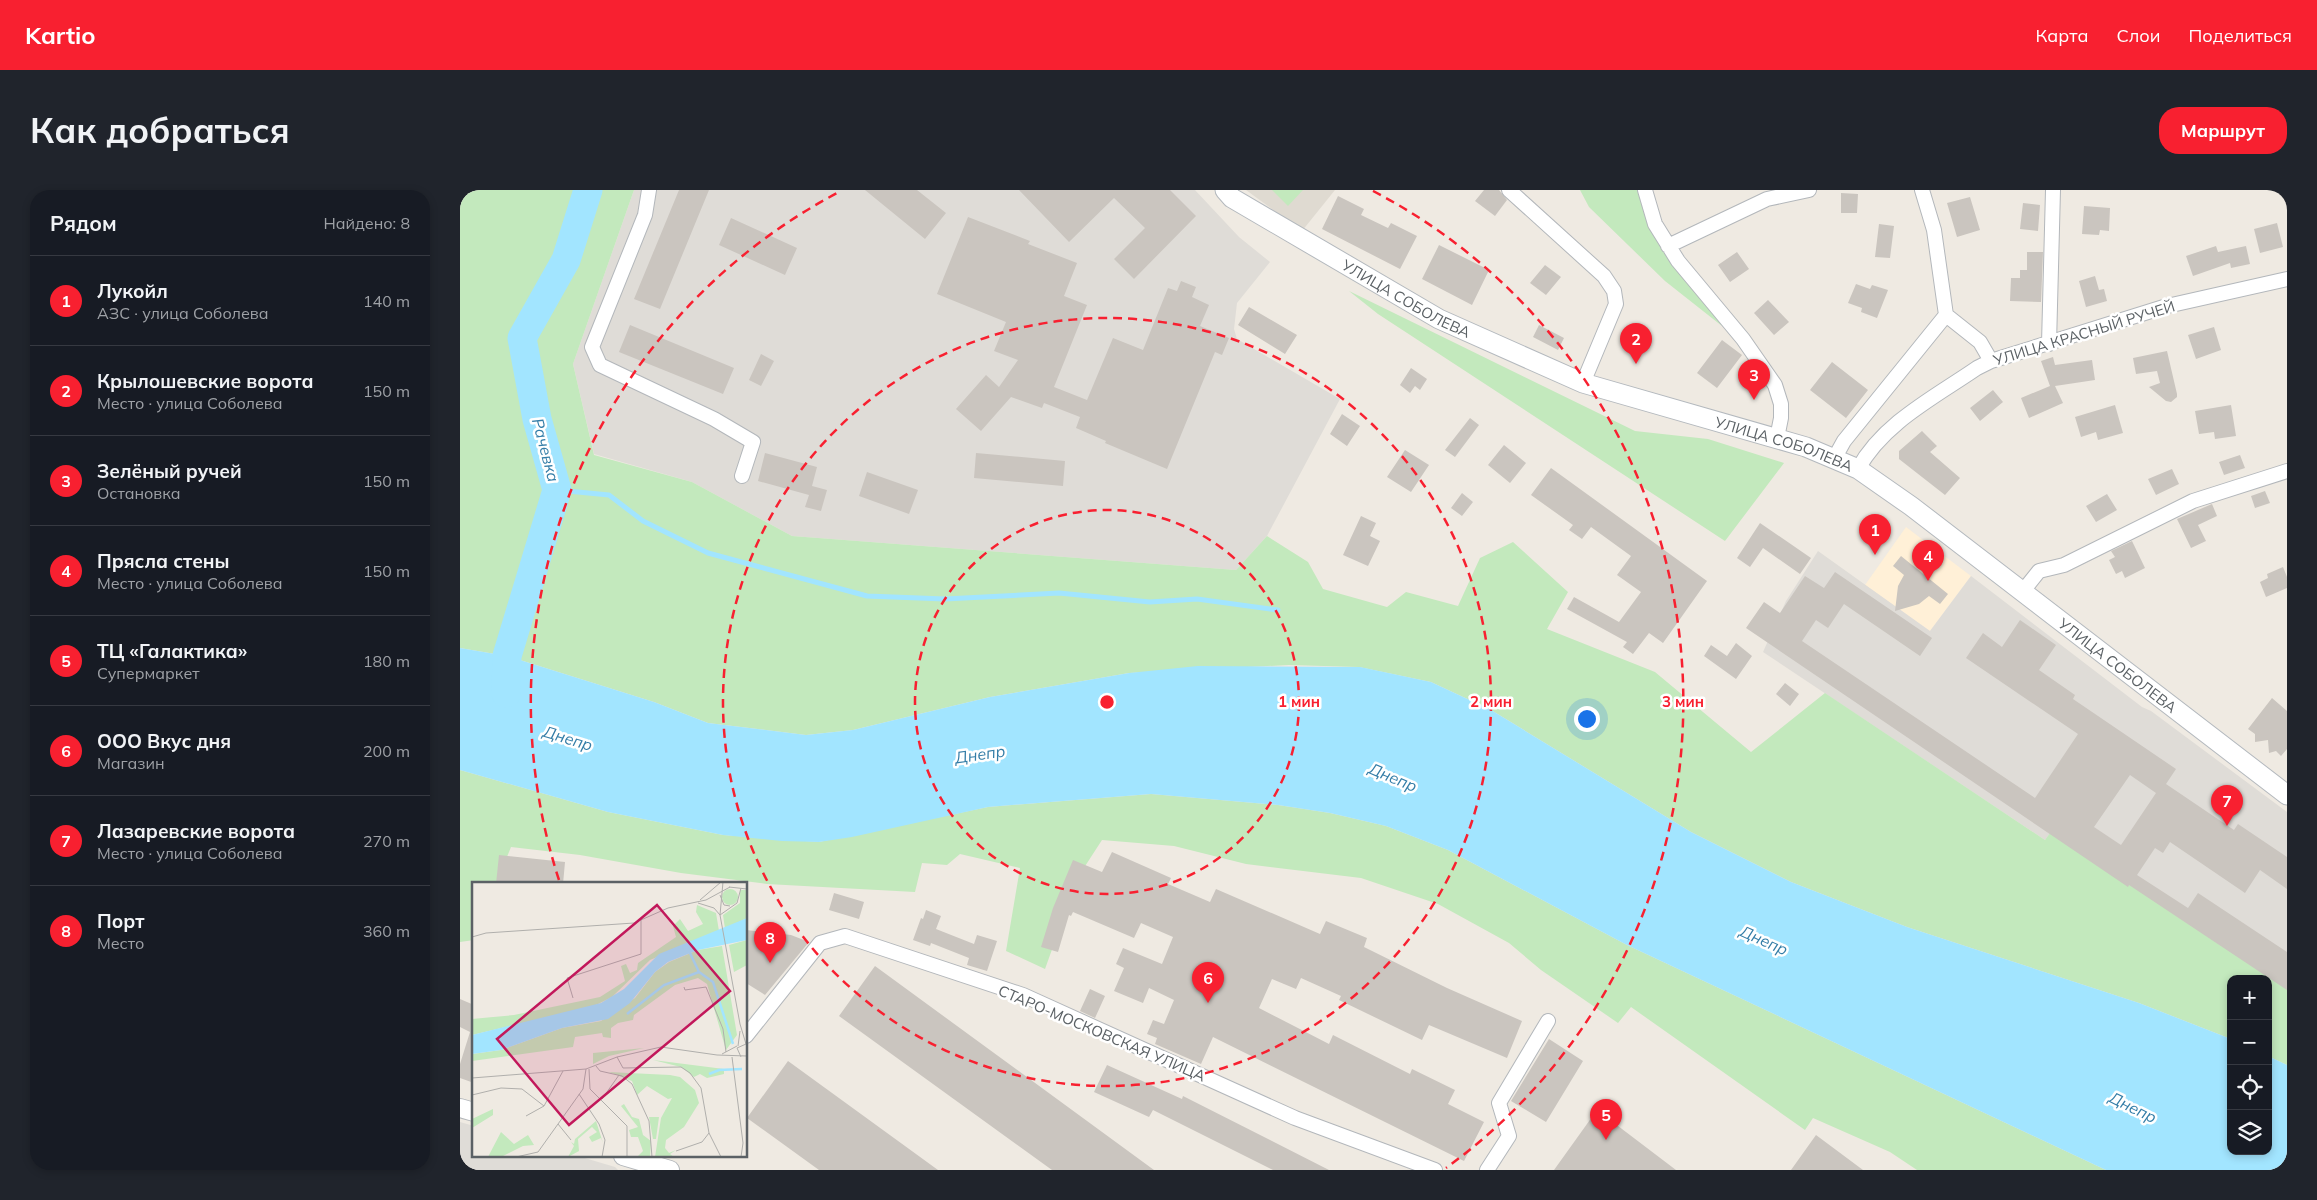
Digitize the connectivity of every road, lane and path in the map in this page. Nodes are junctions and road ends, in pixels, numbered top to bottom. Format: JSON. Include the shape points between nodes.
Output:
{"nodes":[{"id":1,"x":649,"y":190,"type":"edge"},
{"id":2,"x":1225,"y":190,"type":"edge"},
{"id":3,"x":1509,"y":190,"type":"edge"},
{"id":4,"x":1645,"y":190,"type":"edge"},
{"id":5,"x":1809,"y":190,"type":"edge"},
{"id":6,"x":1922,"y":190,"type":"edge"},
{"id":7,"x":2053,"y":190,"type":"edge"},
{"id":8,"x":1668,"y":246,"type":"junction"},
{"id":9,"x":2287,"y":279,"type":"edge"},
{"id":10,"x":1946,"y":315,"type":"junction"},
{"id":11,"x":2049,"y":344,"type":"junction"},
{"id":12,"x":1991,"y":361,"type":"junction"},
{"id":13,"x":1583,"y":383,"type":"junction"},
{"id":14,"x":1777,"y":438,"type":"junction"},
{"id":15,"x":1834,"y":459,"type":"junction"},
{"id":16,"x":1858,"y":469,"type":"junction"},
{"id":17,"x":2287,"y":471,"type":"edge"},
{"id":18,"x":742,"y":476,"type":"dead end"},
{"id":19,"x":2023,"y":591,"type":"junction"},
{"id":20,"x":2287,"y":795,"type":"edge"},
{"id":21,"x":1548,"y":1021,"type":"dead end"},
{"id":22,"x":748,"y":1033,"type":"edge"},
{"id":23,"x":637,"y":1158,"type":"edge"},
{"id":24,"x":650,"y":1160,"type":"edge"},
{"id":25,"x":670,"y":1170,"type":"edge"},
{"id":26,"x":1435,"y":1170,"type":"edge"},
{"id":27,"x":1487,"y":1170,"type":"edge"}],
"edges":[{"from":1,"to":18,"type":"street","via":[[646,215],[592,347],[600,365],[714,419],[753,442]]},
{"from":2,"to":13,"type":"main road","name":"УЛИЦА СОБОЛЕВА","via":[[1232,198],[1439,318]]},
{"from":3,"to":13,"type":"street","via":[[1604,276],[1614,291],[1616,304]]},
{"from":4,"to":8,"type":"street","via":[[1655,224]]},
{"from":5,"to":8,"type":"street","via":[[1767,199]]},
{"from":6,"to":10,"type":"street","via":[[1934,230]]},
{"from":7,"to":11,"type":"street"},
{"from":8,"to":14,"type":"street","via":[[1775,384],[1781,411]]},
{"from":9,"to":11,"type":"street","name":"УЛИЦА КРАСНЫЙ РУЧЕЙ","via":[[2167,306]]},
{"from":10,"to":12,"type":"street","via":[[1980,342]]},
{"from":10,"to":15,"type":"street","via":[[1844,442]]},
{"from":11,"to":12,"type":"street","name":"УЛИЦА КРАСНЫЙ РУЧЕЙ"},
{"from":12,"to":16,"type":"street","name":"УЛИЦА КРАСНЫЙ РУЧЕЙ","via":[[1895,424],[1867,452]]},
{"from":13,"to":14,"type":"main road","name":"УЛИЦА СОБОЛЕВА"},
{"from":14,"to":15,"type":"main road","name":"УЛИЦА СОБОЛЕВА"},
{"from":15,"to":16,"type":"main road","name":"УЛИЦА СОБОЛЕВА"},
{"from":16,"to":19,"type":"main road","name":"УЛИЦА СОБОЛЕВА"},
{"from":17,"to":19,"type":"street","via":[[2193,501],[2064,565],[2039,571]]},
{"from":19,"to":20,"type":"main road","name":"УЛИЦА СОБОЛЕВА"},
{"from":21,"to":27,"type":"street","via":[[1499,1103],[1510,1136]]},
{"from":22,"to":26,"type":"street","name":"СТАРО-МОСКОВСКАЯ УЛИЦА","via":[[820,943],[845,936],[1023,995],[1295,1118]]},
{"from":23,"to":24,"type":"street"},
{"from":24,"to":25,"type":"street"}]}
